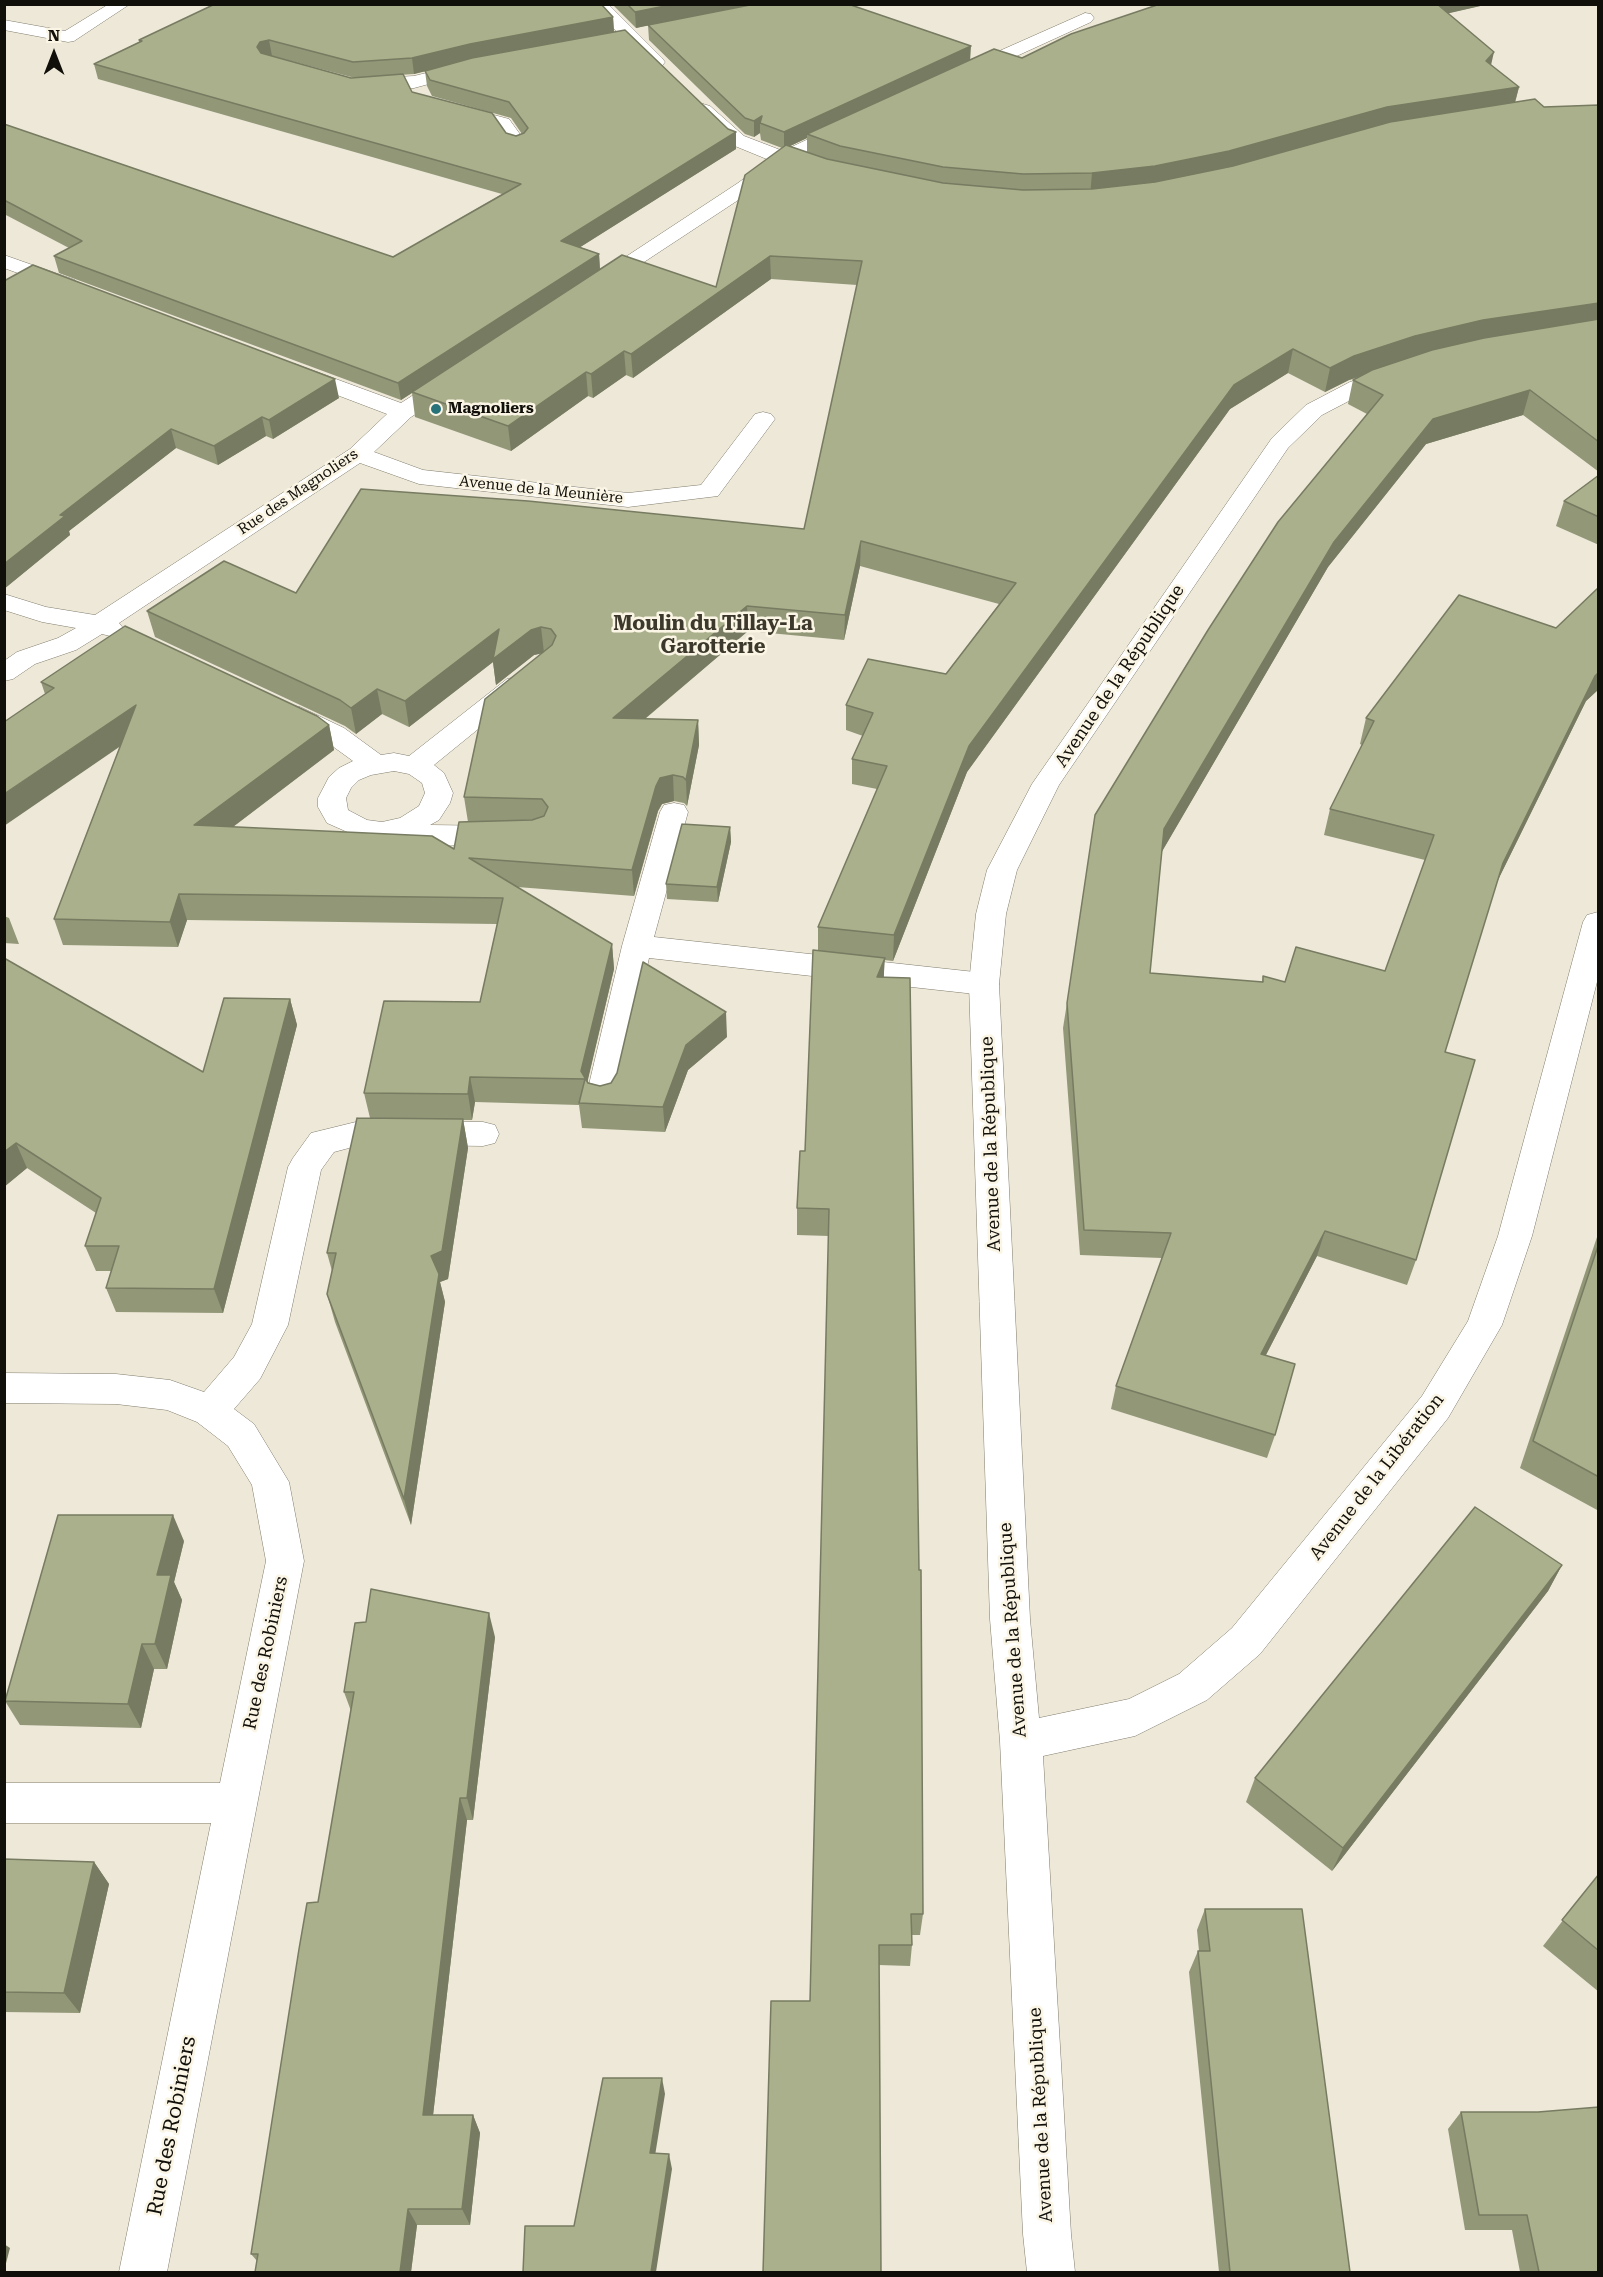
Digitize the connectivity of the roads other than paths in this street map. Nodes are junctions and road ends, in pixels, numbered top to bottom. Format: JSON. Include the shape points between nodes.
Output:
{"nodes":[{"id":1,"x":122,"y":4,"type":"edge"},
{"id":2,"x":598,"y":4,"type":"edge"},
{"id":3,"x":1085,"y":18,"type":"dead end"},
{"id":4,"x":4,"y":25,"type":"edge"},
{"id":5,"x":654,"y":33,"type":"edge"},
{"id":6,"x":631,"y":37,"type":"junction"},
{"id":7,"x":608,"y":41,"type":"edge"},
{"id":8,"x":483,"y":65,"type":"edge"},
{"id":9,"x":672,"y":78,"type":"edge"},
{"id":10,"x":955,"y":78,"type":"edge"},
{"id":11,"x":414,"y":82,"type":"junction"},
{"id":12,"x":344,"y":83,"type":"edge"},
{"id":13,"x":688,"y":95,"type":"edge"},
{"id":14,"x":868,"y":118,"type":"edge"},
{"id":15,"x":517,"y":144,"type":"edge"},
{"id":16,"x":782,"y":159,"type":"junction"},
{"id":17,"x":813,"y":169,"type":"edge"},
{"id":18,"x":4,"y":261,"type":"edge"},
{"id":19,"x":83,"y":291,"type":"edge"},
{"id":20,"x":583,"y":293,"type":"edge"},
{"id":21,"x":271,"y":362,"type":"edge"},
{"id":22,"x":1418,"y":367,"type":"edge"},
{"id":23,"x":470,"y":369,"type":"edge"},
{"id":24,"x":404,"y":412,"type":"junction"},
{"id":25,"x":764,"y":419,"type":"dead end"},
{"id":26,"x":358,"y":454,"type":"junction"},
{"id":27,"x":4,"y":602,"type":"edge"},
{"id":28,"x":100,"y":624,"type":"junction"},
{"id":29,"x":128,"y":636,"type":"edge"},
{"id":30,"x":534,"y":670,"type":"edge"},
{"id":31,"x":4,"y":672,"type":"edge"},
{"id":32,"x":269,"y":703,"type":"edge"},
{"id":33,"x":375,"y":764,"type":"junction"},
{"id":34,"x":414,"y":766,"type":"junction"},
{"id":35,"x":674,"y":812,"type":"dead end"},
{"id":36,"x":396,"y":829,"type":"junction"},
{"id":37,"x":524,"y":834,"type":"edge"},
{"id":38,"x":1599,"y":922,"type":"edge"},
{"id":39,"x":637,"y":946,"type":"junction"},
{"id":40,"x":984,"y":984,"type":"junction"},
{"id":41,"x":602,"y":1097,"type":"edge"},
{"id":42,"x":483,"y":1134,"type":"dead end"},
{"id":43,"x":4,"y":1388,"type":"edge"},
{"id":44,"x":210,"y":1410,"type":"junction"},
{"id":45,"x":1021,"y":1741,"type":"junction"},
{"id":46,"x":4,"y":1803,"type":"edge"},
{"id":47,"x":236,"y":1803,"type":"junction"},
{"id":48,"x":143,"y":2272,"type":"edge"},
{"id":49,"x":1051,"y":2272,"type":"edge"}],
"edges":[{"from":1,"to":4,"type":"street","via":[[68,37]]},
{"from":2,"to":6,"type":"street"},
{"from":3,"to":10,"type":"street"},
{"from":5,"to":6,"type":"street"},
{"from":6,"to":7,"type":"street"},
{"from":6,"to":9,"type":"street"},
{"from":8,"to":11,"type":"street"},
{"from":11,"to":12,"type":"street","via":[[354,86]]},
{"from":11,"to":15,"type":"street","via":[[428,104],[502,123]]},
{"from":13,"to":16,"type":"street","via":[[737,140]]},
{"from":14,"to":16,"type":"street"},
{"from":16,"to":17,"type":"street"},
{"from":16,"to":20,"type":"street","via":[[746,187]]},
{"from":18,"to":19,"type":"street"},
{"from":21,"to":24,"type":"street"},
{"from":22,"to":40,"type":"street","name":"Avenue de la République","via":[[1358,387],[1314,410],[1280,443],[1029,814],[1002,870],[991,914]]},
{"from":23,"to":24,"type":"street","name":"Rue des Magnoliers"},
{"from":24,"to":26,"type":"street","name":"Rue des Magnoliers"},
{"from":25,"to":26,"type":"street","name":"Avenue de la Meunière","via":[[709,491],[628,500],[419,477]]},
{"from":26,"to":28,"type":"street","name":"Rue des Magnoliers"},
{"from":27,"to":28,"type":"street","via":[[42,614]]},
{"from":28,"to":29,"type":"street"},
{"from":28,"to":31,"type":"street","name":"Rue des Magnoliers","via":[[67,644],[26,658]]},
{"from":30,"to":34,"type":"street"},
{"from":32,"to":33,"type":"street","via":[[334,734]]},
{"from":33,"to":34,"type":"street"},
{"from":33,"to":36,"type":"street","via":[[349,774],[339,783],[332,807],[343,821],[361,829]]},
{"from":34,"to":36,"type":"street","via":[[434,779],[439,796],[426,815]]},
{"from":35,"to":39,"type":"street"},
{"from":36,"to":37,"type":"street","via":[[437,836]]},
{"from":38,"to":45,"type":"street","name":"Avenue de la Libération","via":[[1515,1236],[1484,1325],[1435,1407],[1246,1641],[1193,1687],[1135,1717]]},
{"from":39,"to":40,"type":"street"},
{"from":39,"to":41,"type":"street"},
{"from":40,"to":45,"type":"street","name":"Avenue de la République","via":[[1010,1618]]},
{"from":42,"to":44,"type":"street","via":[[364,1132],[323,1142],[305,1167],[270,1325],[247,1368]]},
{"from":43,"to":44,"type":"street","name":"Rue des Robiniers","via":[[116,1389],[170,1395]]},
{"from":44,"to":47,"type":"street","name":"Rue des Robiniers","via":[[241,1435],[270,1482],[285,1562]]},
{"from":45,"to":49,"type":"street","name":"Avenue de la République"},
{"from":46,"to":47,"type":"street"},
{"from":47,"to":48,"type":"street","name":"Rue des Robiniers"}]}
